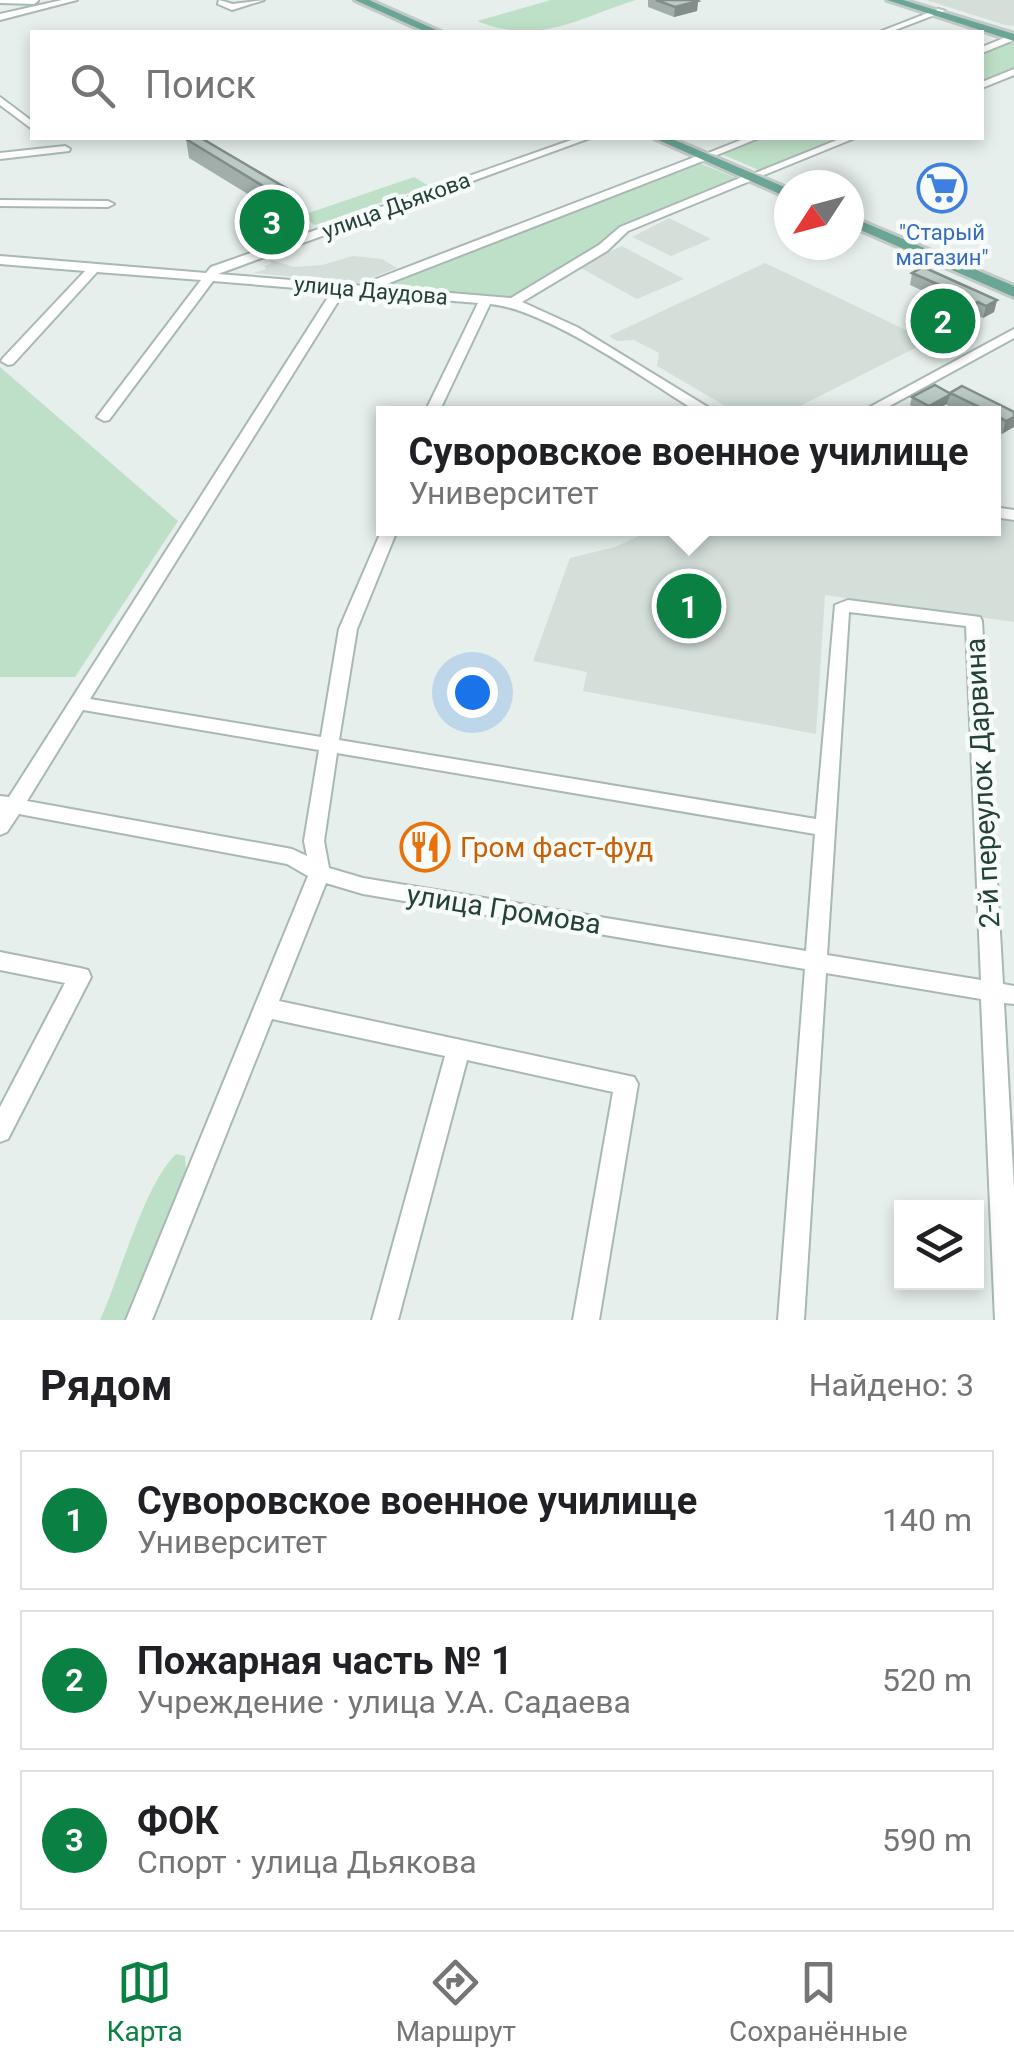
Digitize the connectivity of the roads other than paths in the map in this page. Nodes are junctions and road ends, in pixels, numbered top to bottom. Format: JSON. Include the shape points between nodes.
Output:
{"nodes":[{"id":1,"x":0,"y":0,"type":"edge"},
{"id":2,"x":40,"y":0,"type":"edge"},
{"id":3,"x":74,"y":0,"type":"edge"},
{"id":4,"x":260,"y":0,"type":"edge"},
{"id":5,"x":346,"y":0,"type":"edge"},
{"id":6,"x":360,"y":0,"type":"edge"},
{"id":7,"x":892,"y":0,"type":"edge"},
{"id":8,"x":905,"y":0,"type":"edge"},
{"id":9,"x":222,"y":1,"type":"edge"},
{"id":10,"x":52,"y":2,"type":"edge"},
{"id":11,"x":938,"y":13,"type":"junction"},
{"id":12,"x":0,"y":18,"type":"edge"},
{"id":13,"x":415,"y":30,"type":"edge"},
{"id":14,"x":430,"y":30,"type":"edge"},
{"id":15,"x":889,"y":30,"type":"edge"},
{"id":16,"x":1013,"y":37,"type":"edge"},
{"id":17,"x":984,"y":49,"type":"edge"},
{"id":18,"x":1014,"y":72,"type":"edge"},
{"id":19,"x":984,"y":84,"type":"edge"},
{"id":20,"x":2,"y":105,"type":"edge"},
{"id":21,"x":30,"y":125,"type":"edge"},
{"id":22,"x":52,"y":140,"type":"edge"},
{"id":23,"x":580,"y":140,"type":"edge"},
{"id":24,"x":666,"y":140,"type":"edge"},
{"id":25,"x":682,"y":140,"type":"edge"},
{"id":26,"x":749,"y":140,"type":"edge"},
{"id":27,"x":845,"y":140,"type":"edge"},
{"id":28,"x":709,"y":155,"type":"junction"},
{"id":29,"x":0,"y":156,"type":"edge"},
{"id":30,"x":756,"y":175,"type":"junction"},
{"id":31,"x":774,"y":181,"type":"edge"},
{"id":32,"x":774,"y":185,"type":"edge"},
{"id":33,"x":0,"y":203,"type":"edge"},
{"id":34,"x":108,"y":204,"type":"dead end"},
{"id":35,"x":864,"y":219,"type":"edge"},
{"id":36,"x":864,"y":227,"type":"edge"},
{"id":37,"x":0,"y":260,"type":"edge"},
{"id":38,"x":95,"y":267,"type":"junction"},
{"id":39,"x":209,"y":276,"type":"junction"},
{"id":40,"x":1014,"y":284,"type":"edge"},
{"id":41,"x":340,"y":288,"type":"junction"},
{"id":42,"x":368,"y":290,"type":"junction"},
{"id":43,"x":1014,"y":292,"type":"edge"},
{"id":44,"x":486,"y":299,"type":"junction"},
{"id":45,"x":513,"y":302,"type":"junction"},
{"id":46,"x":1014,"y":333,"type":"edge"},
{"id":47,"x":8,"y":361,"type":"dead end"},
{"id":48,"x":435,"y":406,"type":"edge"},
{"id":49,"x":699,"y":406,"type":"edge"},
{"id":50,"x":879,"y":406,"type":"edge"},
{"id":51,"x":104,"y":417,"type":"dead end"},
{"id":52,"x":387,"y":536,"type":"edge"},
{"id":53,"x":78,"y":702,"type":"junction"},
{"id":54,"x":329,"y":747,"type":"junction"},
{"id":55,"x":7,"y":804,"type":"edge"},
{"id":56,"x":0,"y":827,"type":"edge"},
{"id":57,"x":823,"y":828,"type":"junction"},
{"id":58,"x":320,"y":873,"type":"junction"},
{"id":59,"x":814,"y":960,"type":"junction"},
{"id":60,"x":0,"y":962,"type":"edge"},
{"id":61,"x":992,"y":991,"type":"junction"},
{"id":62,"x":1014,"y":995,"type":"edge"},
{"id":63,"x":268,"y":1008,"type":"junction"},
{"id":64,"x":458,"y":1051,"type":"junction"},
{"id":65,"x":0,"y":1130,"type":"edge"},
{"id":66,"x":139,"y":1320,"type":"edge"},
{"id":67,"x":385,"y":1320,"type":"edge"},
{"id":68,"x":586,"y":1320,"type":"edge"},
{"id":69,"x":791,"y":1320,"type":"edge"},
{"id":70,"x":1008,"y":1320,"type":"edge"}],
"edges":[{"from":1,"to":2,"type":"street"},
{"from":3,"to":10,"type":"street"},
{"from":4,"to":9,"type":"street","via":[[232,7]]},
{"from":5,"to":13,"type":"main road"},
{"from":6,"to":14,"type":"main road"},
{"from":7,"to":11,"type":"main road"},
{"from":8,"to":11,"type":"main road"},
{"from":10,"to":12,"type":"street"},
{"from":11,"to":15,"type":"street"},
{"from":11,"to":16,"type":"main road"},
{"from":16,"to":17,"type":"street"},
{"from":18,"to":19,"type":"street"},
{"from":20,"to":21,"type":"street"},
{"from":22,"to":29,"type":"street","via":[[65,149]]},
{"from":23,"to":39,"type":"street","name":"улица Дьякова"},
{"from":24,"to":28,"type":"main road"},
{"from":25,"to":28,"type":"main road"},
{"from":26,"to":28,"type":"street"},
{"from":27,"to":30,"type":"street"},
{"from":28,"to":30,"type":"main road"},
{"from":28,"to":42,"type":"street"},
{"from":30,"to":31,"type":"main road"},
{"from":30,"to":32,"type":"main road"},
{"from":30,"to":45,"type":"street","via":[[624,229]]},
{"from":33,"to":34,"type":"street"},
{"from":35,"to":40,"type":"main road"},
{"from":36,"to":43,"type":"main road"},
{"from":37,"to":38,"type":"street","name":"улица Даудова"},
{"from":38,"to":39,"type":"street","name":"улица Даудова"},
{"from":38,"to":47,"type":"street"},
{"from":39,"to":41,"type":"street","name":"улица Даудова"},
{"from":39,"to":51,"type":"street"},
{"from":41,"to":42,"type":"street","name":"улица Даудова"},
{"from":41,"to":53,"type":"street"},
{"from":42,"to":44,"type":"street","name":"улица Даудова"},
{"from":44,"to":45,"type":"street","name":"улица Даудова"},
{"from":44,"to":48,"type":"street"},
{"from":45,"to":49,"type":"street","name":"улица Даудова"},
{"from":46,"to":50,"type":"street"},
{"from":52,"to":54,"type":"street","via":[[348,629]]},
{"from":53,"to":54,"type":"street"},
{"from":53,"to":55,"type":"street"},
{"from":54,"to":57,"type":"street"},
{"from":54,"to":58,"type":"street","via":[[314,840]]},
{"from":55,"to":56,"type":"street"},
{"from":55,"to":58,"type":"street","name":"улица Громова","via":[[292,856]]},
{"from":57,"to":59,"type":"street"},
{"from":57,"to":61,"type":"street","name":"2-й переулок Дарвина","via":[[841,608],[974,621]]},
{"from":58,"to":59,"type":"street","name":"улица Громова","via":[[363,886]]},
{"from":58,"to":63,"type":"street"},
{"from":59,"to":61,"type":"street","name":"улица Громова"},
{"from":59,"to":69,"type":"street"},
{"from":60,"to":65,"type":"street","via":[[80,977]]},
{"from":61,"to":62,"type":"street","name":"улица Громова"},
{"from":61,"to":70,"type":"street","name":"2-й переулок Дарвина"},
{"from":63,"to":64,"type":"street"},
{"from":63,"to":66,"type":"street"},
{"from":64,"to":67,"type":"street"},
{"from":64,"to":68,"type":"street","via":[[626,1084]]}]}
